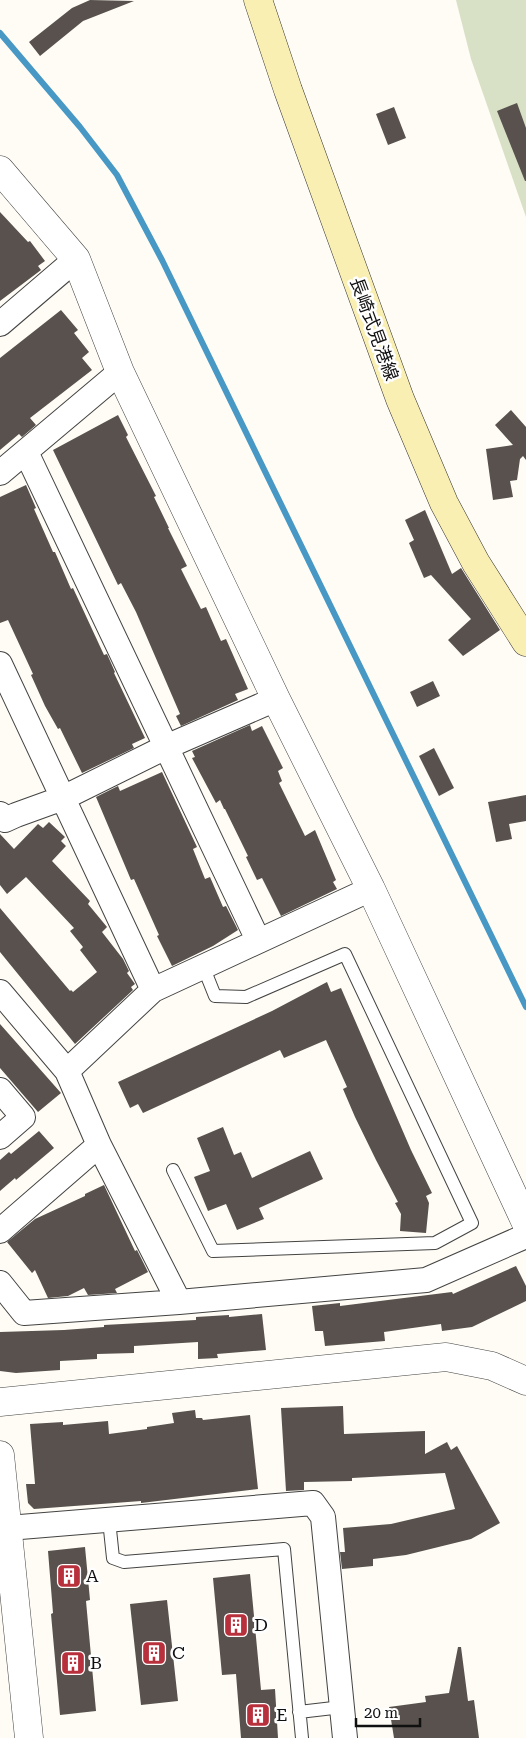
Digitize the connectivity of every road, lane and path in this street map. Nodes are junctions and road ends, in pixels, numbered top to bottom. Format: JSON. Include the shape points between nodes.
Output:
{"nodes":[{"id":1,"x":258,"y":0,"type":"edge"},
{"id":2,"x":2,"y":176,"type":"edge"},
{"id":3,"x":76,"y":259,"type":"junction"},
{"id":4,"x":0,"y":324,"type":"edge"},
{"id":5,"x":120,"y":372,"type":"junction"},
{"id":6,"x":26,"y":452,"type":"junction"},
{"id":7,"x":0,"y":473,"type":"edge"},
{"id":8,"x":526,"y":642,"type":"edge"},
{"id":9,"x":0,"y":664,"type":"edge"},
{"id":10,"x":276,"y":699,"type":"junction"},
{"id":11,"x":166,"y":747,"type":"junction"},
{"id":12,"x":63,"y":798,"type":"junction"},
{"id":13,"x":0,"y":814,"type":"edge"},
{"id":14,"x":371,"y":889,"type":"junction"},
{"id":15,"x":258,"y":940,"type":"junction"},
{"id":16,"x":203,"y":966,"type":"junction"},
{"id":17,"x":153,"y":990,"type":"junction"},
{"id":18,"x":0,"y":992,"type":"edge"},
{"id":19,"x":66,"y":1072,"type":"junction"},
{"id":20,"x":0,"y":1090,"type":"edge"},
{"id":21,"x":0,"y":1137,"type":"edge"},
{"id":22,"x":99,"y":1145,"type":"junction"},
{"id":23,"x":173,"y":1170,"type":"dead end"},
{"id":24,"x":526,"y":1223,"type":"edge"},
{"id":25,"x":0,"y":1231,"type":"edge"},
{"id":26,"x":526,"y":1236,"type":"edge"},
{"id":27,"x":0,"y":1283,"type":"edge"},
{"id":28,"x":179,"y":1302,"type":"junction"},
{"id":29,"x":526,"y":1381,"type":"edge"},
{"id":30,"x":0,"y":1402,"type":"edge"},
{"id":31,"x":0,"y":1455,"type":"edge"},
{"id":32,"x":109,"y":1520,"type":"junction"},
{"id":33,"x":8,"y":1528,"type":"junction"},
{"id":34,"x":342,"y":1707,"type":"junction"},
{"id":35,"x":299,"y":1712,"type":"junction"},
{"id":36,"x":29,"y":1738,"type":"edge"},
{"id":37,"x":302,"y":1738,"type":"edge"},
{"id":38,"x":346,"y":1738,"type":"edge"}],
"edges":[{"from":1,"to":8,"type":"main road","name":"長崎式見港線","via":[[400,399],[444,503],[476,563]]},
{"from":2,"to":3,"type":"street"},
{"from":3,"to":4,"type":"street"},
{"from":3,"to":5,"type":"street"},
{"from":5,"to":6,"type":"street"},
{"from":5,"to":10,"type":"street"},
{"from":6,"to":7,"type":"street"},
{"from":6,"to":11,"type":"street"},
{"from":9,"to":12,"type":"street"},
{"from":10,"to":11,"type":"street"},
{"from":10,"to":14,"type":"street"},
{"from":11,"to":12,"type":"street"},
{"from":11,"to":15,"type":"street"},
{"from":12,"to":13,"type":"street","via":[[5,820]]},
{"from":12,"to":17,"type":"street"},
{"from":14,"to":15,"type":"street"},
{"from":14,"to":24,"type":"street"},
{"from":15,"to":16,"type":"street"},
{"from":16,"to":17,"type":"street"},
{"from":16,"to":23,"type":"lane","via":[[215,996],[246,997],[345,954],[472,1223],[435,1243],[213,1251]]},
{"from":17,"to":19,"type":"street"},
{"from":18,"to":19,"type":"street"},
{"from":19,"to":22,"type":"street"},
{"from":20,"to":21,"type":"street","via":[[23,1117]]},
{"from":22,"to":25,"type":"street"},
{"from":22,"to":28,"type":"street"},
{"from":26,"to":28,"type":"street","via":[[426,1280]]},
{"from":27,"to":28,"type":"street","via":[[24,1313]]},
{"from":29,"to":30,"type":"street","via":[[492,1366],[446,1356]]},
{"from":31,"to":33,"type":"street"},
{"from":32,"to":33,"type":"street"},
{"from":32,"to":34,"type":"street","via":[[313,1503],[323,1517]]},
{"from":32,"to":35,"type":"lane","via":[[113,1558],[124,1562],[284,1549]]},
{"from":33,"to":36,"type":"street"},
{"from":34,"to":35,"type":"lane"},
{"from":34,"to":38,"type":"street"},
{"from":35,"to":37,"type":"lane"}]}
